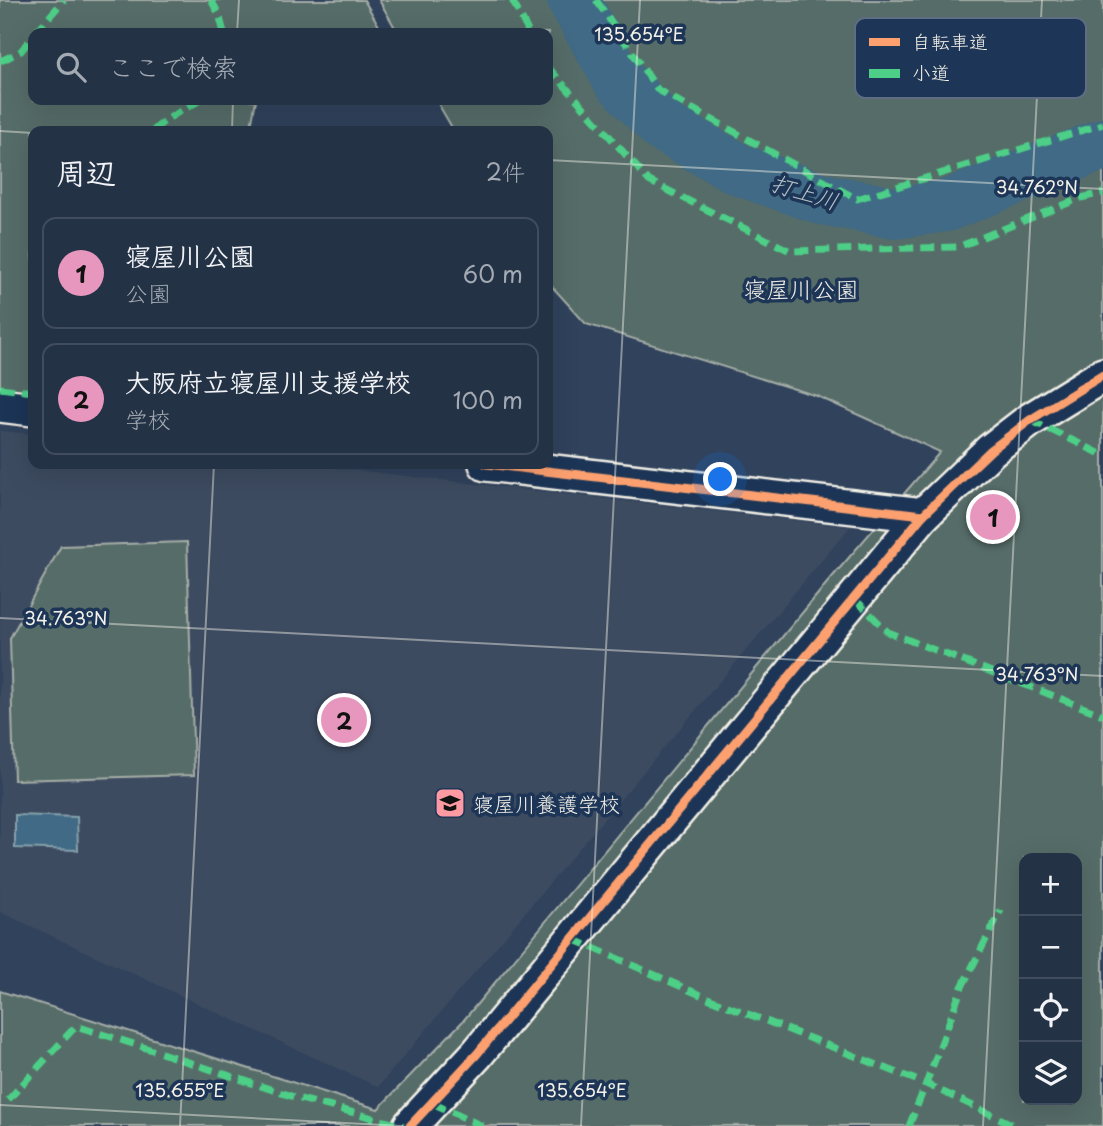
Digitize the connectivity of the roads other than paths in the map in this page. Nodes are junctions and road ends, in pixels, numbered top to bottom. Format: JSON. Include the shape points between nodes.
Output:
{"nodes":[{"id":1,"x":1103,"y":375,"type":"edge"},
{"id":2,"x":0,"y":405,"type":"edge"},
{"id":3,"x":28,"y":408,"type":"edge"},
{"id":4,"x":529,"y":469,"type":"edge"},
{"id":5,"x":923,"y":515,"type":"junction"},
{"id":6,"x":410,"y":1126,"type":"edge"}],
"edges":[{"from":1,"to":5,"type":"street","via":[[1030,420]]},
{"from":2,"to":3,"type":"street"},
{"from":4,"to":5,"type":"street"},
{"from":5,"to":6,"type":"street","via":[[477,1054]]}]}
